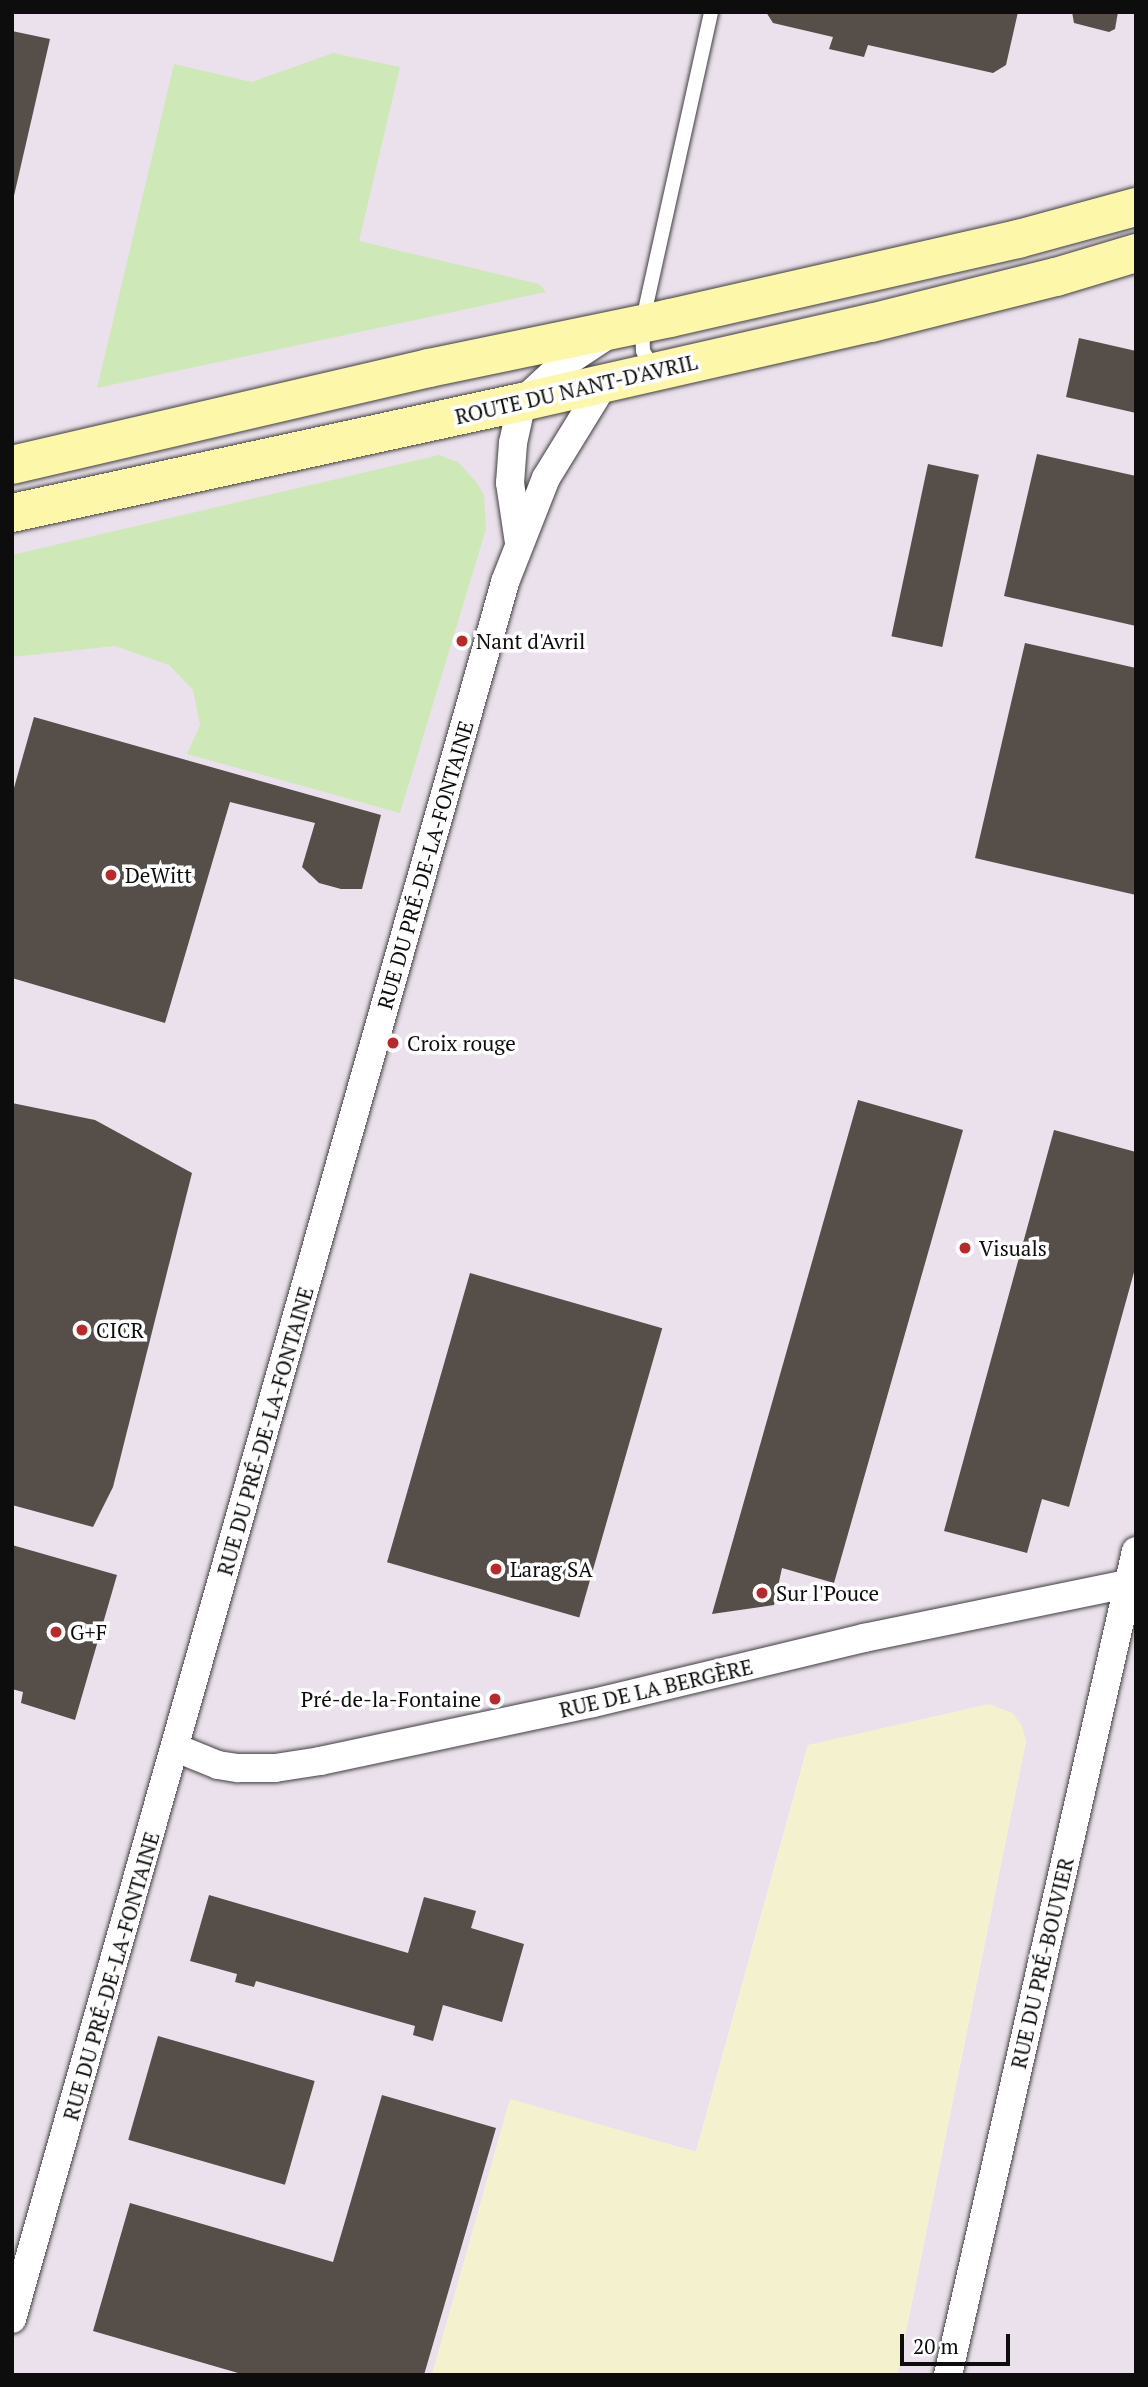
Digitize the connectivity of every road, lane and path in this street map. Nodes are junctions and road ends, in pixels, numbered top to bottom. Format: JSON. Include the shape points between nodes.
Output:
{"nodes":[{"id":1,"x":711,"y":12,"type":"edge"},
{"id":2,"x":1136,"y":207,"type":"edge"},
{"id":3,"x":1136,"y":253,"type":"edge"},
{"id":4,"x":630,"y":327,"type":"junction"},
{"id":5,"x":656,"y":371,"type":"junction"},
{"id":6,"x":606,"y":383,"type":"junction"},
{"id":7,"x":522,"y":402,"type":"junction"},
{"id":8,"x":12,"y":465,"type":"edge"},
{"id":9,"x":12,"y":513,"type":"edge"},
{"id":10,"x":519,"y":542,"type":"junction"},
{"id":11,"x":1136,"y":1551,"type":"edge"},
{"id":12,"x":1132,"y":1583,"type":"edge"},
{"id":13,"x":176,"y":1748,"type":"junction"},
{"id":14,"x":12,"y":2319,"type":"edge"},
{"id":15,"x":948,"y":2375,"type":"edge"}],
"edges":[{"from":1,"to":4,"type":"lane"},
{"from":2,"to":4,"type":"main road","via":[[1018,239]]},
{"from":3,"to":5,"type":"main road","name":"ROUTE DU NANT-D'AVRIL","via":[[884,319]]},
{"from":4,"to":5,"type":"lane"},
{"from":4,"to":7,"type":"street","via":[[562,365]]},
{"from":4,"to":8,"type":"main road","via":[[429,368]]},
{"from":5,"to":6,"type":"main road","name":"ROUTE DU NANT-D'AVRIL"},
{"from":6,"to":7,"type":"main road","name":"ROUTE DU NANT-D'AVRIL"},
{"from":6,"to":10,"type":"street","name":"RUE DU PRÉ-DE-LA-FONTAINE","via":[[546,478]]},
{"from":7,"to":9,"type":"main road","name":"ROUTE DU NANT-D'AVRIL"},
{"from":7,"to":10,"type":"street","name":"RUE DU PRÉ-DE-LA-FONTAINE","via":[[510,483]]},
{"from":10,"to":13,"type":"street","name":"RUE DU PRÉ-DE-LA-FONTAINE"},
{"from":11,"to":12,"type":"street","name":"RUE DU PRÉ-BOUVIER"},
{"from":12,"to":13,"type":"street","name":"RUE DE LA BERGÈRE","via":[[864,1638],[593,1703],[320,1761],[238,1768]]},
{"from":12,"to":15,"type":"street","name":"RUE DU PRÉ-BOUVIER"},
{"from":13,"to":14,"type":"street","name":"RUE DU PRÉ-DE-LA-FONTAINE"}]}
